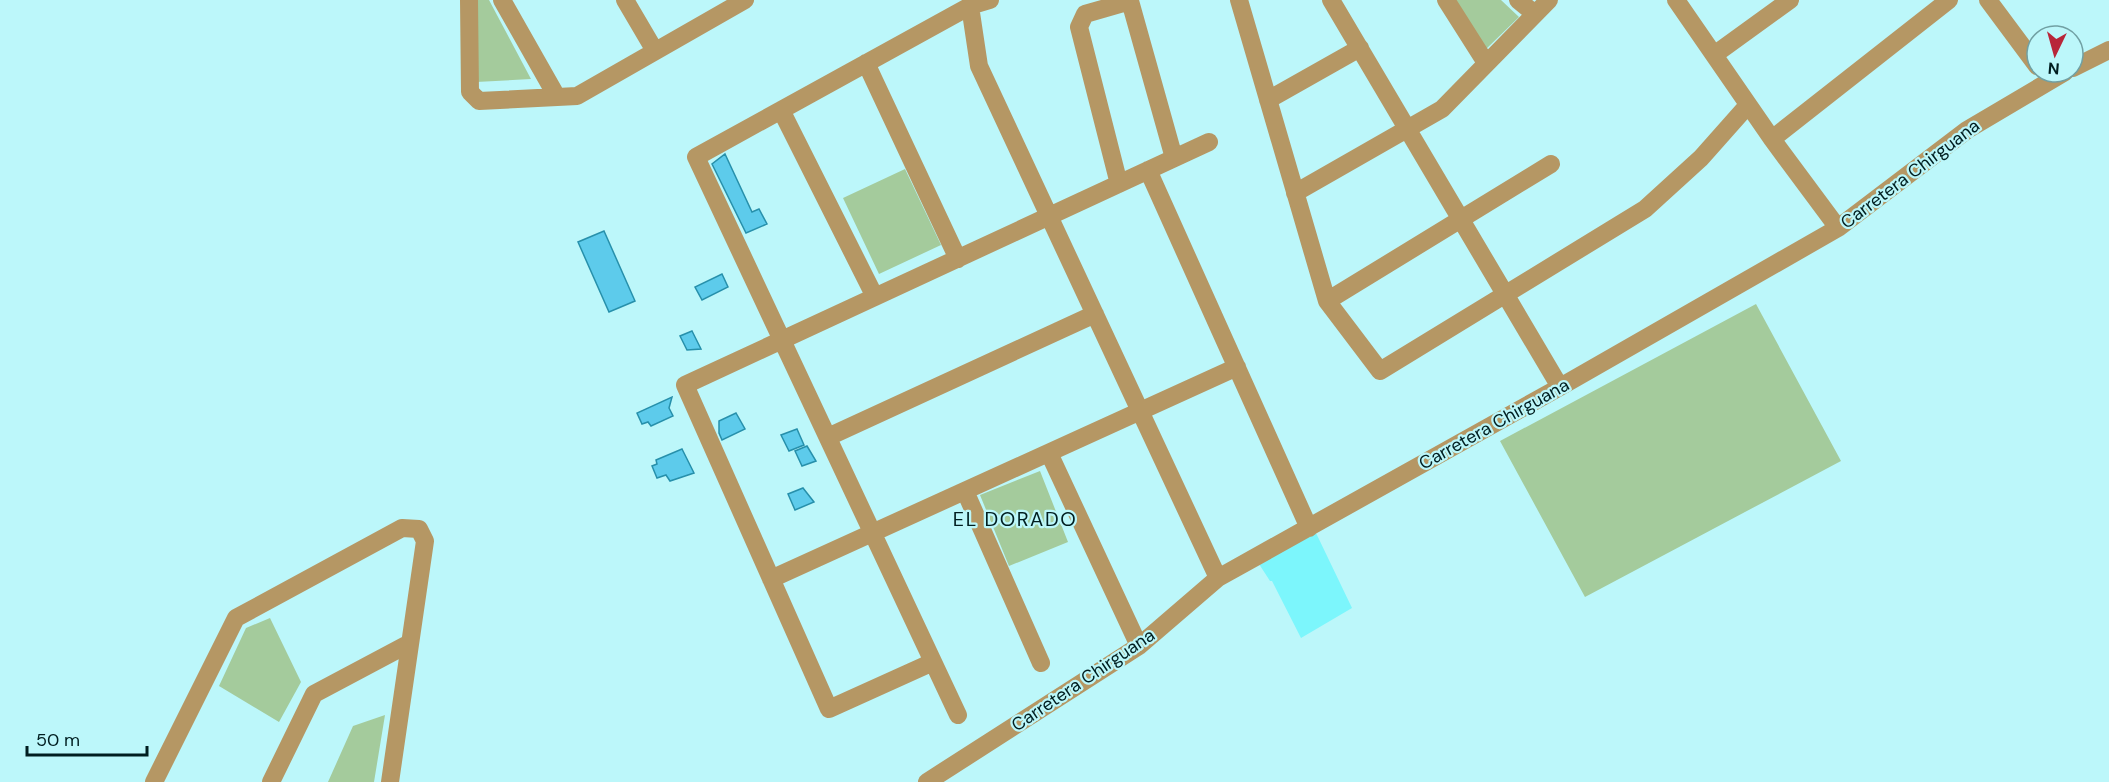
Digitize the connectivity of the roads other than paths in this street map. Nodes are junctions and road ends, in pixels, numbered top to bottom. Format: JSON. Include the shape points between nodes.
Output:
{"nodes":[{"id":1,"x":469,"y":0,"type":"edge"},
{"id":2,"x":502,"y":0,"type":"edge"},
{"id":3,"x":625,"y":0,"type":"edge"},
{"id":4,"x":745,"y":0,"type":"edge"},
{"id":5,"x":990,"y":0,"type":"edge"},
{"id":6,"x":1331,"y":0,"type":"edge"},
{"id":7,"x":1446,"y":0,"type":"edge"},
{"id":8,"x":1518,"y":0,"type":"edge"},
{"id":9,"x":1549,"y":0,"type":"edge"},
{"id":10,"x":1676,"y":0,"type":"edge"},
{"id":11,"x":1790,"y":0,"type":"edge"},
{"id":12,"x":1949,"y":0,"type":"edge"},
{"id":13,"x":1988,"y":0,"type":"edge"},
{"id":14,"x":1244,"y":2,"type":"edge"},
{"id":15,"x":970,"y":6,"type":"junction"},
{"id":16,"x":1535,"y":14,"type":"junction"},
{"id":17,"x":1360,"y":48,"type":"junction"},
{"id":18,"x":2025,"y":50,"type":"edge"},
{"id":19,"x":2109,"y":50,"type":"edge"},
{"id":20,"x":655,"y":51,"type":"junction"},
{"id":21,"x":1714,"y":55,"type":"junction"},
{"id":22,"x":2085,"y":62,"type":"edge"},
{"id":23,"x":866,"y":63,"type":"junction"},
{"id":24,"x":1486,"y":63,"type":"junction"},
{"id":25,"x":2028,"y":84,"type":"edge"},
{"id":26,"x":557,"y":97,"type":"junction"},
{"id":27,"x":1268,"y":100,"type":"junction"},
{"id":28,"x":1748,"y":105,"type":"junction"},
{"id":29,"x":781,"y":110,"type":"junction"},
{"id":30,"x":1407,"y":128,"type":"junction"},
{"id":31,"x":1772,"y":139,"type":"junction"},
{"id":32,"x":1209,"y":142,"type":"dead end"},
{"id":33,"x":1174,"y":158,"type":"junction"},
{"id":34,"x":1551,"y":164,"type":"dead end"},
{"id":35,"x":1148,"y":170,"type":"junction"},
{"id":36,"x":1119,"y":184,"type":"junction"},
{"id":37,"x":1295,"y":193,"type":"junction"},
{"id":38,"x":1049,"y":216,"type":"junction"},
{"id":39,"x":1461,"y":219,"type":"junction"},
{"id":40,"x":1838,"y":228,"type":"junction"},
{"id":41,"x":958,"y":259,"type":"junction"},
{"id":42,"x":1506,"y":295,"type":"junction"},
{"id":43,"x":875,"y":297,"type":"junction"},
{"id":44,"x":1327,"y":301,"type":"junction"},
{"id":45,"x":1095,"y":314,"type":"junction"},
{"id":46,"x":782,"y":340,"type":"junction"},
{"id":47,"x":1237,"y":367,"type":"junction"},
{"id":48,"x":1560,"y":387,"type":"junction"},
{"id":49,"x":1140,"y":411,"type":"junction"},
{"id":50,"x":828,"y":437,"type":"junction"},
{"id":51,"x":1049,"y":453,"type":"junction"},
{"id":52,"x":965,"y":491,"type":"junction"},
{"id":53,"x":1309,"y":528,"type":"junction"},
{"id":54,"x":873,"y":533,"type":"junction"},
{"id":55,"x":1218,"y":578,"type":"junction"},
{"id":56,"x":771,"y":579,"type":"junction"},
{"id":57,"x":410,"y":643,"type":"junction"},
{"id":58,"x":1139,"y":646,"type":"junction"},
{"id":59,"x":933,"y":663,"type":"junction"},
{"id":60,"x":1041,"y":663,"type":"dead end"},
{"id":61,"x":958,"y":715,"type":"dead end"},
{"id":62,"x":154,"y":782,"type":"edge"},
{"id":63,"x":271,"y":782,"type":"edge"},
{"id":64,"x":390,"y":782,"type":"edge"},
{"id":65,"x":927,"y":782,"type":"edge"}],
"edges":[{"from":1,"to":26,"type":"street","via":[[470,92],[479,101]]},
{"from":2,"to":26,"type":"street"},
{"from":3,"to":20,"type":"street"},
{"from":4,"to":20,"type":"street"},
{"from":5,"to":15,"type":"street"},
{"from":6,"to":17,"type":"street"},
{"from":7,"to":24,"type":"street"},
{"from":8,"to":16,"type":"street"},
{"from":9,"to":16,"type":"street"},
{"from":10,"to":21,"type":"street"},
{"from":11,"to":21,"type":"street"},
{"from":12,"to":31,"type":"street"},
{"from":13,"to":18,"type":"street"},
{"from":14,"to":27,"type":"street"},
{"from":15,"to":23,"type":"street"},
{"from":15,"to":38,"type":"street","via":[[979,66]]},
{"from":16,"to":24,"type":"street"},
{"from":17,"to":27,"type":"street"},
{"from":17,"to":30,"type":"street"},
{"from":19,"to":22,"type":"street"},
{"from":20,"to":26,"type":"street","via":[[577,96]]},
{"from":21,"to":28,"type":"street"},
{"from":23,"to":29,"type":"street"},
{"from":23,"to":41,"type":"street"},
{"from":24,"to":30,"type":"street","via":[[1442,109]]},
{"from":25,"to":40,"type":"street","name":"Carretera Chirguana"},
{"from":27,"to":37,"type":"street"},
{"from":28,"to":31,"type":"street"},
{"from":28,"to":42,"type":"street","via":[[1701,158],[1645,209]]},
{"from":29,"to":43,"type":"street"},
{"from":29,"to":46,"type":"street","via":[[696,157]]},
{"from":30,"to":37,"type":"street"},
{"from":30,"to":39,"type":"street"},
{"from":31,"to":40,"type":"street"},
{"from":32,"to":33,"type":"street"},
{"from":33,"to":35,"type":"street"},
{"from":33,"to":36,"type":"street","via":[[1130,2],[1085,14],[1079,27]]},
{"from":34,"to":39,"type":"street"},
{"from":35,"to":36,"type":"street"},
{"from":35,"to":47,"type":"street"},
{"from":36,"to":38,"type":"street"},
{"from":37,"to":44,"type":"street"},
{"from":38,"to":41,"type":"street"},
{"from":38,"to":45,"type":"street"},
{"from":39,"to":42,"type":"street"},
{"from":39,"to":44,"type":"street"},
{"from":40,"to":48,"type":"street","name":"Carretera Chirguana"},
{"from":41,"to":43,"type":"street"},
{"from":42,"to":44,"type":"street","via":[[1380,371]]},
{"from":42,"to":48,"type":"street"},
{"from":43,"to":46,"type":"street"},
{"from":45,"to":49,"type":"street"},
{"from":45,"to":50,"type":"street"},
{"from":46,"to":50,"type":"street"},
{"from":46,"to":56,"type":"street","via":[[685,385]]},
{"from":47,"to":49,"type":"street"},
{"from":47,"to":53,"type":"street"},
{"from":48,"to":53,"type":"street","name":"Carretera Chirguana"},
{"from":49,"to":51,"type":"street"},
{"from":49,"to":55,"type":"street"},
{"from":50,"to":54,"type":"street"},
{"from":51,"to":52,"type":"street"},
{"from":51,"to":58,"type":"street"},
{"from":52,"to":54,"type":"street"},
{"from":52,"to":60,"type":"street"},
{"from":53,"to":55,"type":"street","name":"Carretera Chirguana"},
{"from":54,"to":56,"type":"street"},
{"from":54,"to":59,"type":"street"},
{"from":55,"to":58,"type":"street","name":"Carretera Chirguana"},
{"from":56,"to":59,"type":"street","via":[[829,709]]},
{"from":57,"to":62,"type":"street","via":[[425,541],[419,529],[402,528],[236,618]]},
{"from":57,"to":63,"type":"street","via":[[314,694]]},
{"from":57,"to":64,"type":"street"},
{"from":58,"to":65,"type":"street","name":"Carretera Chirguana"},
{"from":59,"to":61,"type":"street"}]}
